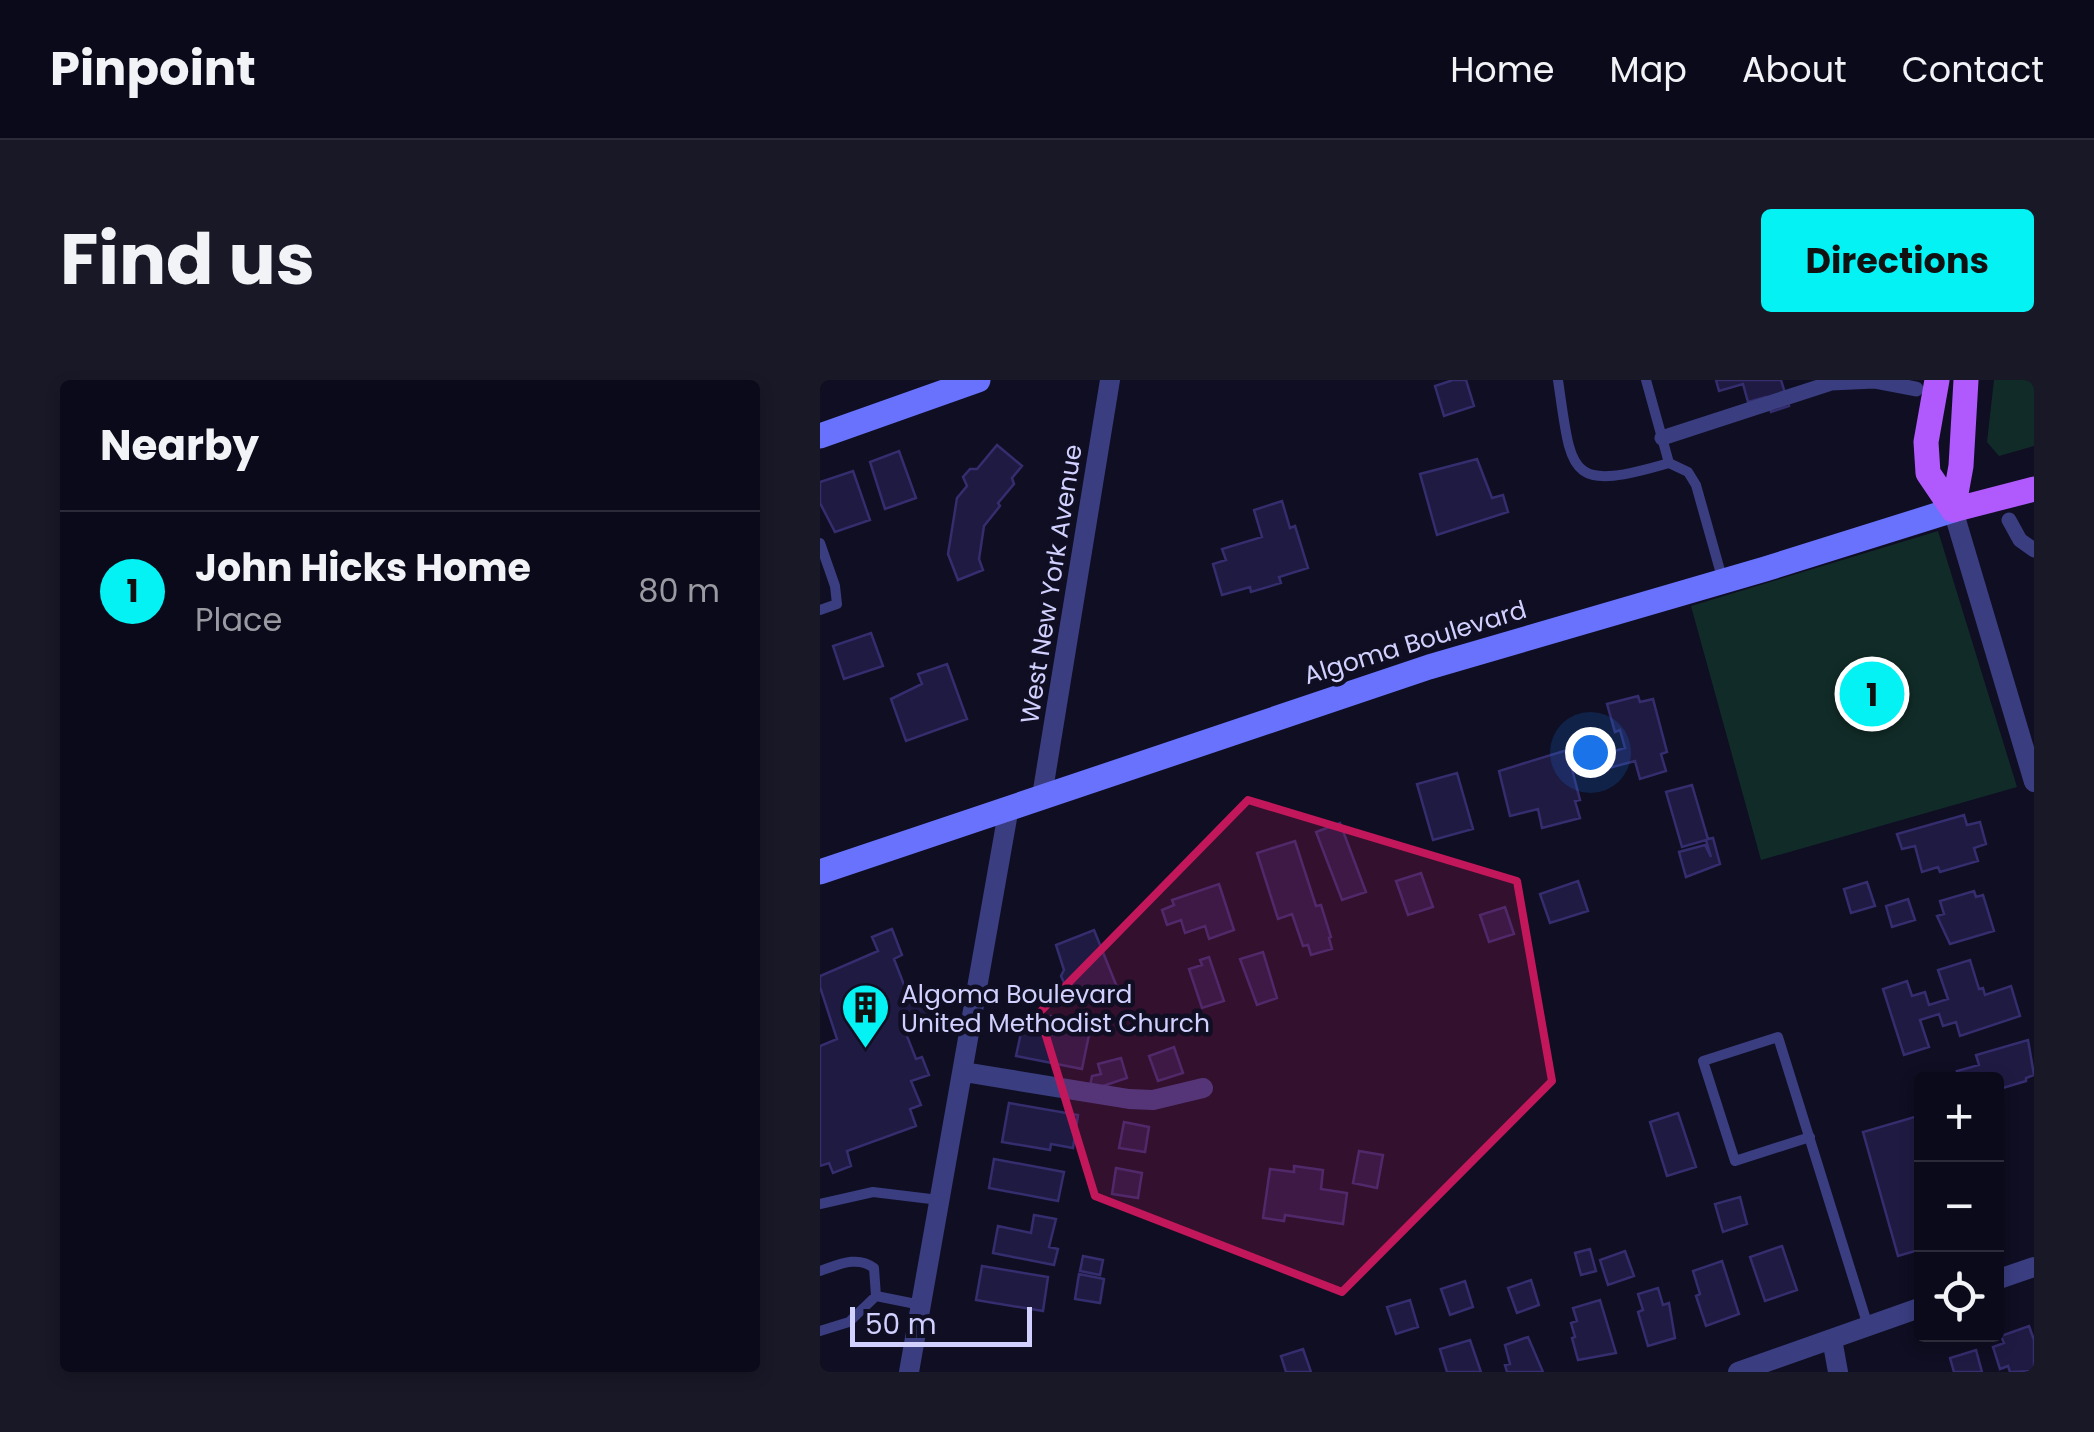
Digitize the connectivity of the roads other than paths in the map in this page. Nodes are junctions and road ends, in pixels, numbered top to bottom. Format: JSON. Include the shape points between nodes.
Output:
{"nodes":[{"id":1,"x":1110,"y":380,"type":"edge"},
{"id":2,"x":1558,"y":380,"type":"edge"},
{"id":3,"x":1646,"y":380,"type":"edge"},
{"id":4,"x":1966,"y":380,"type":"edge"},
{"id":5,"x":967,"y":382,"type":"edge"},
{"id":6,"x":1926,"y":384,"type":"edge"},
{"id":7,"x":820,"y":436,"type":"edge"},
{"id":8,"x":1662,"y":438,"type":"junction"},
{"id":9,"x":1669,"y":463,"type":"junction"},
{"id":10,"x":2034,"y":489,"type":"edge"},
{"id":11,"x":1954,"y":510,"type":"junction"},
{"id":12,"x":2009,"y":520,"type":"dead end"},
{"id":13,"x":820,"y":543,"type":"edge"},
{"id":14,"x":2034,"y":550,"type":"edge"},
{"id":15,"x":1722,"y":581,"type":"junction"},
{"id":16,"x":820,"y":610,"type":"edge"},
{"id":17,"x":2034,"y":782,"type":"edge"},
{"id":18,"x":1042,"y":796,"type":"junction"},
{"id":19,"x":1009,"y":807,"type":"junction"},
{"id":20,"x":820,"y":872,"type":"edge"},
{"id":21,"x":964,"y":1072,"type":"junction"},
{"id":22,"x":1202,"y":1088,"type":"dead end"},
{"id":23,"x":1810,"y":1137,"type":"junction"},
{"id":24,"x":940,"y":1200,"type":"junction"},
{"id":25,"x":820,"y":1204,"type":"edge"},
{"id":26,"x":2034,"y":1267,"type":"edge"},
{"id":27,"x":820,"y":1272,"type":"edge"},
{"id":28,"x":2004,"y":1277,"type":"edge"},
{"id":29,"x":876,"y":1296,"type":"junction"},
{"id":30,"x":921,"y":1305,"type":"junction"},
{"id":31,"x":1914,"y":1310,"type":"edge"},
{"id":32,"x":1868,"y":1326,"type":"junction"},
{"id":33,"x":820,"y":1331,"type":"edge"},
{"id":34,"x":1832,"y":1338,"type":"junction"},
{"id":35,"x":908,"y":1372,"type":"edge"},
{"id":36,"x":1738,"y":1372,"type":"edge"},
{"id":37,"x":1838,"y":1372,"type":"edge"}],
"edges":[{"from":1,"to":18,"type":"street","name":"West New York Avenue"},
{"from":2,"to":9,"type":"lane","via":[[1572,459],[1581,470],[1611,478]]},
{"from":3,"to":8,"type":"lane"},
{"from":4,"to":11,"type":"main road"},
{"from":5,"to":7,"type":"main road"},
{"from":6,"to":8,"type":"street","via":[[1831,383]]},
{"from":6,"to":11,"type":"main road","via":[[1928,473]]},
{"from":8,"to":9,"type":"lane"},
{"from":9,"to":15,"type":"lane","via":[[1696,484]]},
{"from":10,"to":11,"type":"main road","name":"Algoma Boulevard"},
{"from":11,"to":15,"type":"main road","name":"Algoma Boulevard"},
{"from":11,"to":17,"type":"street"},
{"from":12,"to":14,"type":"street"},
{"from":13,"to":16,"type":"lane","via":[[836,604]]},
{"from":15,"to":18,"type":"main road","name":"Algoma Boulevard","via":[[1429,666]]},
{"from":18,"to":19,"type":"main road","name":"Algoma Boulevard"},
{"from":19,"to":20,"type":"main road","name":"Algoma Boulevard"},
{"from":19,"to":21,"type":"street"},
{"from":21,"to":22,"type":"street","via":[[1129,1099]]},
{"from":21,"to":24,"type":"street"},
{"from":23,"to":23,"type":"lane","via":[[1736,1161],[1702,1061],[1778,1037]]},
{"from":23,"to":32,"type":"lane"},
{"from":24,"to":25,"type":"lane","via":[[873,1192]]},
{"from":24,"to":30,"type":"street"},
{"from":26,"to":28,"type":"street"},
{"from":27,"to":29,"type":"lane","via":[[865,1261],[874,1268]]},
{"from":29,"to":30,"type":"lane"},
{"from":29,"to":33,"type":"lane","via":[[850,1322]]},
{"from":30,"to":35,"type":"street"},
{"from":31,"to":32,"type":"street"},
{"from":32,"to":34,"type":"street"},
{"from":34,"to":36,"type":"street"},
{"from":34,"to":37,"type":"street"}]}
